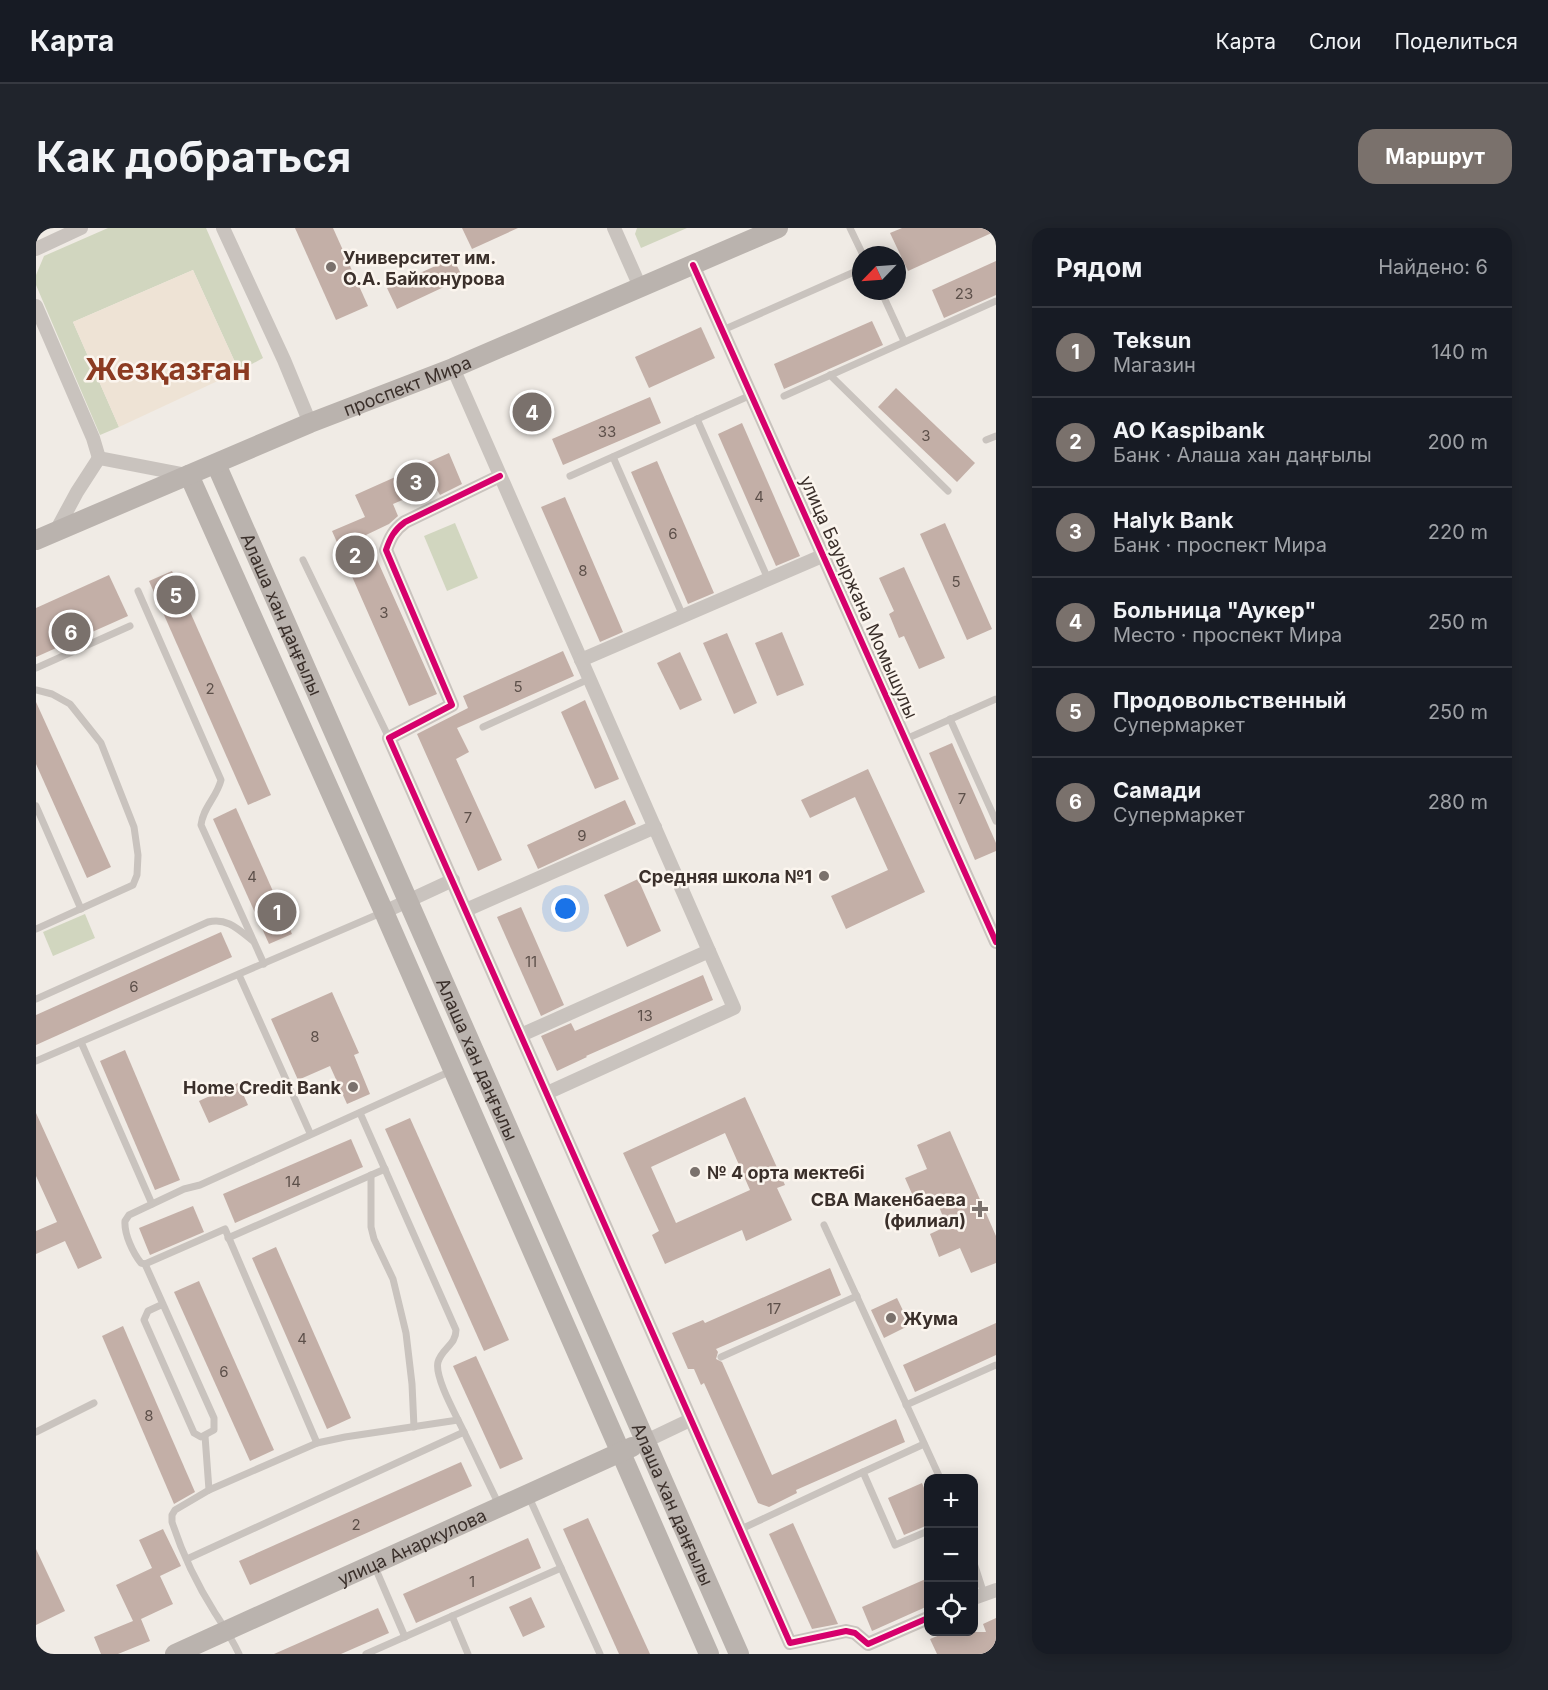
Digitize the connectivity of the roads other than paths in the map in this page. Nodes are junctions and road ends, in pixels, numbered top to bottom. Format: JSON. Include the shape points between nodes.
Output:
{"nodes":[{"id":1,"x":81,"y":228,"type":"edge"},
{"id":2,"x":223,"y":228,"type":"edge"},
{"id":3,"x":614,"y":228,"type":"edge"},
{"id":4,"x":778,"y":228,"type":"edge"},
{"id":5,"x":850,"y":228,"type":"edge"},
{"id":6,"x":859,"y":246,"type":"edge"},
{"id":7,"x":36,"y":249,"type":"edge"},
{"id":8,"x":693,"y":265,"type":"junction"},
{"id":9,"x":852,"y":273,"type":"edge"},
{"id":10,"x":641,"y":289,"type":"junction"},
{"id":11,"x":885,"y":300,"type":"edge"},
{"id":12,"x":996,"y":301,"type":"edge"},
{"id":13,"x":36,"y":306,"type":"edge"},
{"id":14,"x":723,"y":330,"type":"junction"},
{"id":15,"x":904,"y":341,"type":"junction"},
{"id":16,"x":453,"y":368,"type":"junction"},
{"id":17,"x":830,"y":375,"type":"junction"},
{"id":18,"x":753,"y":394,"type":"junction"},
{"id":19,"x":784,"y":396,"type":"dead end"},
{"id":20,"x":697,"y":419,"type":"junction"},
{"id":21,"x":310,"y":423,"type":"junction"},
{"id":22,"x":996,"y":436,"type":"edge"},
{"id":23,"x":986,"y":441,"type":"dead end"},
{"id":24,"x":613,"y":457,"type":"junction"},
{"id":25,"x":99,"y":458,"type":"junction"},
{"id":26,"x":216,"y":464,"type":"junction"},
{"id":27,"x":189,"y":475,"type":"junction"},
{"id":28,"x":500,"y":476,"type":"junction"},
{"id":29,"x":570,"y":476,"type":"dead end"},
{"id":30,"x":948,"y":491,"type":"dead end"},
{"id":31,"x":56,"y":531,"type":"junction"},
{"id":32,"x":36,"y":540,"type":"edge"},
{"id":33,"x":822,"y":556,"type":"junction"},
{"id":34,"x":303,"y":560,"type":"dead end"},
{"id":35,"x":768,"y":579,"type":"junction"},
{"id":36,"x":138,"y":591,"type":"dead end"},
{"id":37,"x":683,"y":616,"type":"junction"},
{"id":38,"x":130,"y":626,"type":"dead end"},
{"id":39,"x":581,"y":660,"type":"junction"},
{"id":40,"x":36,"y":668,"type":"edge"},
{"id":41,"x":590,"y":679,"type":"junction"},
{"id":42,"x":36,"y":690,"type":"edge"},
{"id":43,"x":996,"y":699,"type":"edge"},
{"id":44,"x":950,"y":719,"type":"junction"},
{"id":45,"x":483,"y":727,"type":"dead end"},
{"id":46,"x":389,"y":738,"type":"junction"},
{"id":47,"x":906,"y":739,"type":"junction"},
{"id":48,"x":36,"y":806,"type":"edge"},
{"id":49,"x":996,"y":821,"type":"edge"},
{"id":50,"x":655,"y":827,"type":"junction"},
{"id":51,"x":453,"y":880,"type":"junction"},
{"id":52,"x":408,"y":902,"type":"junction"},
{"id":53,"x":81,"y":909,"type":"junction"},
{"id":54,"x":466,"y":910,"type":"junction"},
{"id":55,"x":384,"y":912,"type":"junction"},
{"id":56,"x":36,"y":929,"type":"edge"},
{"id":57,"x":996,"y":942,"type":"edge"},
{"id":58,"x":255,"y":943,"type":"junction"},
{"id":59,"x":709,"y":951,"type":"junction"},
{"id":60,"x":264,"y":964,"type":"junction"},
{"id":61,"x":238,"y":975,"type":"junction"},
{"id":62,"x":36,"y":999,"type":"edge"},
{"id":63,"x":521,"y":1035,"type":"junction"},
{"id":64,"x":81,"y":1042,"type":"junction"},
{"id":65,"x":36,"y":1061,"type":"edge"},
{"id":66,"x":453,"y":1070,"type":"junction"},
{"id":67,"x":547,"y":1093,"type":"junction"},
{"id":68,"x":360,"y":1113,"type":"junction"},
{"id":69,"x":310,"y":1133,"type":"junction"},
{"id":70,"x":385,"y":1169,"type":"junction"},
{"id":71,"x":371,"y":1175,"type":"junction"},
{"id":72,"x":152,"y":1204,"type":"junction"},
{"id":73,"x":824,"y":1225,"type":"dead end"},
{"id":74,"x":228,"y":1238,"type":"junction"},
{"id":75,"x":145,"y":1264,"type":"junction"},
{"id":76,"x":857,"y":1296,"type":"junction"},
{"id":77,"x":163,"y":1304,"type":"junction"},
{"id":78,"x":721,"y":1357,"type":"dead end"},
{"id":79,"x":996,"y":1365,"type":"edge"},
{"id":80,"x":94,"y":1403,"type":"dead end"},
{"id":81,"x":906,"y":1405,"type":"junction"},
{"id":82,"x":458,"y":1420,"type":"junction"},
{"id":83,"x":690,"y":1420,"type":"junction"},
{"id":84,"x":414,"y":1427,"type":"junction"},
{"id":85,"x":36,"y":1431,"type":"edge"},
{"id":86,"x":464,"y":1432,"type":"junction"},
{"id":87,"x":205,"y":1436,"type":"junction"},
{"id":88,"x":646,"y":1441,"type":"junction"},
{"id":89,"x":317,"y":1443,"type":"junction"},
{"id":90,"x":924,"y":1444,"type":"junction"},
{"id":91,"x":621,"y":1452,"type":"junction"},
{"id":92,"x":863,"y":1472,"type":"junction"},
{"id":93,"x":938,"y":1474,"type":"edge"},
{"id":94,"x":209,"y":1490,"type":"junction"},
{"id":95,"x":528,"y":1495,"type":"junction"},
{"id":96,"x":501,"y":1508,"type":"junction"},
{"id":97,"x":739,"y":1530,"type":"junction"},
{"id":98,"x":924,"y":1533,"type":"edge"},
{"id":99,"x":187,"y":1559,"type":"junction"},
{"id":100,"x":373,"y":1565,"type":"junction"},
{"id":101,"x":561,"y":1568,"type":"junction"},
{"id":102,"x":978,"y":1574,"type":"edge"},
{"id":103,"x":985,"y":1594,"type":"edge"},
{"id":104,"x":452,"y":1616,"type":"junction"},
{"id":105,"x":924,"y":1620,"type":"edge"},
{"id":106,"x":228,"y":1630,"type":"junction"},
{"id":107,"x":405,"y":1637,"type":"junction"},
{"id":108,"x":871,"y":1649,"type":"edge"},
{"id":109,"x":175,"y":1654,"type":"edge"},
{"id":110,"x":239,"y":1654,"type":"edge"},
{"id":111,"x":367,"y":1654,"type":"edge"},
{"id":112,"x":468,"y":1654,"type":"edge"},
{"id":113,"x":600,"y":1654,"type":"edge"},
{"id":114,"x":709,"y":1654,"type":"edge"},
{"id":115,"x":739,"y":1654,"type":"edge"}],
"edges":[{"from":1,"to":7,"type":"street"},
{"from":2,"to":21,"type":"street"},
{"from":3,"to":10,"type":"street"},
{"from":4,"to":8,"type":"main road","name":"проспект Мира"},
{"from":5,"to":6,"type":"lane"},
{"from":8,"to":10,"type":"main road","name":"проспект Мира"},
{"from":8,"to":14,"type":"street","name":"улица Бауыржана Момышулы"},
{"from":9,"to":14,"type":"lane"},
{"from":10,"to":16,"type":"main road","name":"проспект Мира"},
{"from":11,"to":15,"type":"lane"},
{"from":12,"to":15,"type":"lane"},
{"from":13,"to":25,"type":"street"},
{"from":14,"to":18,"type":"street","name":"улица Бауыржана Момышулы"},
{"from":15,"to":17,"type":"lane"},
{"from":16,"to":21,"type":"main road","name":"проспект Мира"},
{"from":16,"to":28,"type":"street"},
{"from":17,"to":19,"type":"lane"},
{"from":17,"to":30,"type":"lane"},
{"from":18,"to":20,"type":"lane"},
{"from":18,"to":33,"type":"street","name":"улица Бауыржана Момышулы"},
{"from":20,"to":24,"type":"lane"},
{"from":20,"to":35,"type":"lane"},
{"from":21,"to":26,"type":"main road","name":"проспект Мира"},
{"from":22,"to":23,"type":"lane"},
{"from":24,"to":29,"type":"lane"},
{"from":24,"to":37,"type":"lane"},
{"from":25,"to":27,"type":"street"},
{"from":25,"to":31,"type":"street"},
{"from":26,"to":27,"type":"main road","name":"проспект Мира"},
{"from":26,"to":52,"type":"main road","name":"Алаша хан даңғылы"},
{"from":27,"to":31,"type":"main road","name":"проспект Мира"},
{"from":27,"to":55,"type":"main road","name":"Алаша хан даңғылы"},
{"from":28,"to":39,"type":"street"},
{"from":28,"to":46,"type":"street","via":[[405,522],[389,541],[386,550],[452,705]]},
{"from":31,"to":32,"type":"main road","name":"проспект Мира"},
{"from":33,"to":35,"type":"street"},
{"from":33,"to":47,"type":"street","name":"улица Бауыржана Момышулы"},
{"from":34,"to":46,"type":"lane"},
{"from":35,"to":37,"type":"street"},
{"from":36,"to":58,"type":"lane","via":[[221,780],[201,825]]},
{"from":37,"to":39,"type":"street"},
{"from":38,"to":40,"type":"lane"},
{"from":39,"to":41,"type":"street"},
{"from":41,"to":45,"type":"lane"},
{"from":41,"to":50,"type":"street"},
{"from":42,"to":53,"type":"lane","via":[[70,704],[101,743],[134,827],[138,855],[133,885]]},
{"from":43,"to":44,"type":"lane"},
{"from":44,"to":47,"type":"lane"},
{"from":44,"to":49,"type":"lane"},
{"from":46,"to":51,"type":"street"},
{"from":47,"to":57,"type":"street","name":"улица Бауыржана Момышулы"},
{"from":48,"to":53,"type":"lane"},
{"from":50,"to":54,"type":"street"},
{"from":50,"to":59,"type":"street"},
{"from":51,"to":52,"type":"street"},
{"from":51,"to":54,"type":"street"},
{"from":52,"to":55,"type":"street"},
{"from":52,"to":88,"type":"main road","name":"Алаша хан даңғылы"},
{"from":53,"to":56,"type":"lane"},
{"from":54,"to":63,"type":"street"},
{"from":55,"to":60,"type":"lane"},
{"from":55,"to":66,"type":"main road","name":"Алаша хан даңғылы"},
{"from":58,"to":60,"type":"lane"},
{"from":58,"to":62,"type":"lane","via":[[228,922],[216,920]]},
{"from":59,"to":63,"type":"street"},
{"from":59,"to":67,"type":"street","via":[[734,1008]]},
{"from":60,"to":61,"type":"lane"},
{"from":61,"to":64,"type":"lane"},
{"from":61,"to":69,"type":"lane"},
{"from":63,"to":67,"type":"street"},
{"from":64,"to":65,"type":"lane"},
{"from":64,"to":72,"type":"lane"},
{"from":66,"to":68,"type":"lane"},
{"from":66,"to":91,"type":"main road","name":"Алаша хан даңғылы"},
{"from":67,"to":83,"type":"street"},
{"from":68,"to":69,"type":"lane"},
{"from":68,"to":70,"type":"lane"},
{"from":69,"to":72,"type":"lane"},
{"from":70,"to":71,"type":"lane"},
{"from":70,"to":82,"type":"lane","via":[[456,1330],[456,1337],[438,1363],[438,1374]]},
{"from":71,"to":74,"type":"lane"},
{"from":71,"to":84,"type":"lane","via":[[371,1227],[393,1279],[406,1333]]},
{"from":72,"to":75,"type":"lane","via":[[125,1221],[138,1259]]},
{"from":73,"to":76,"type":"lane"},
{"from":74,"to":75,"type":"lane","via":[[225,1229]]},
{"from":74,"to":89,"type":"lane"},
{"from":75,"to":77,"type":"lane"},
{"from":76,"to":78,"type":"lane"},
{"from":76,"to":81,"type":"lane"},
{"from":77,"to":87,"type":"lane","via":[[215,1422],[214,1430]]},
{"from":77,"to":87,"type":"lane","via":[[148,1311],[144,1320],[194,1433]]},
{"from":79,"to":81,"type":"lane"},
{"from":80,"to":85,"type":"lane"},
{"from":81,"to":90,"type":"lane"},
{"from":82,"to":84,"type":"lane"},
{"from":82,"to":86,"type":"lane"},
{"from":83,"to":88,"type":"street"},
{"from":83,"to":97,"type":"street"},
{"from":84,"to":89,"type":"lane"},
{"from":86,"to":96,"type":"lane"},
{"from":86,"to":99,"type":"lane"},
{"from":87,"to":94,"type":"lane"},
{"from":88,"to":91,"type":"main road","name":"улица Анаркулова"},
{"from":88,"to":115,"type":"main road","name":"Алаша хан даңғылы"},
{"from":89,"to":94,"type":"lane"},
{"from":90,"to":92,"type":"lane"},
{"from":90,"to":93,"type":"lane"},
{"from":91,"to":95,"type":"main road","name":"улица Анаркулова"},
{"from":91,"to":114,"type":"main road","name":"Алаша хан даңғылы"},
{"from":92,"to":97,"type":"lane"},
{"from":92,"to":98,"type":"lane","via":[[895,1545]]},
{"from":94,"to":99,"type":"lane","via":[[172,1515]]},
{"from":95,"to":96,"type":"main road","name":"улица Анаркулова"},
{"from":95,"to":101,"type":"lane"},
{"from":96,"to":100,"type":"main road","name":"улица Анаркулова"},
{"from":97,"to":108,"type":"street","via":[[789,1643],[846,1631],[855,1633]]},
{"from":99,"to":106,"type":"lane"},
{"from":100,"to":106,"type":"main road","name":"улица Анаркулова"},
{"from":100,"to":107,"type":"lane"},
{"from":101,"to":104,"type":"lane"},
{"from":101,"to":113,"type":"lane"},
{"from":102,"to":103,"type":"lane"},
{"from":104,"to":107,"type":"lane"},
{"from":104,"to":112,"type":"lane"},
{"from":105,"to":108,"type":"street"},
{"from":106,"to":109,"type":"main road","name":"улица Анаркулова"},
{"from":106,"to":110,"type":"lane"},
{"from":107,"to":111,"type":"lane"}]}
